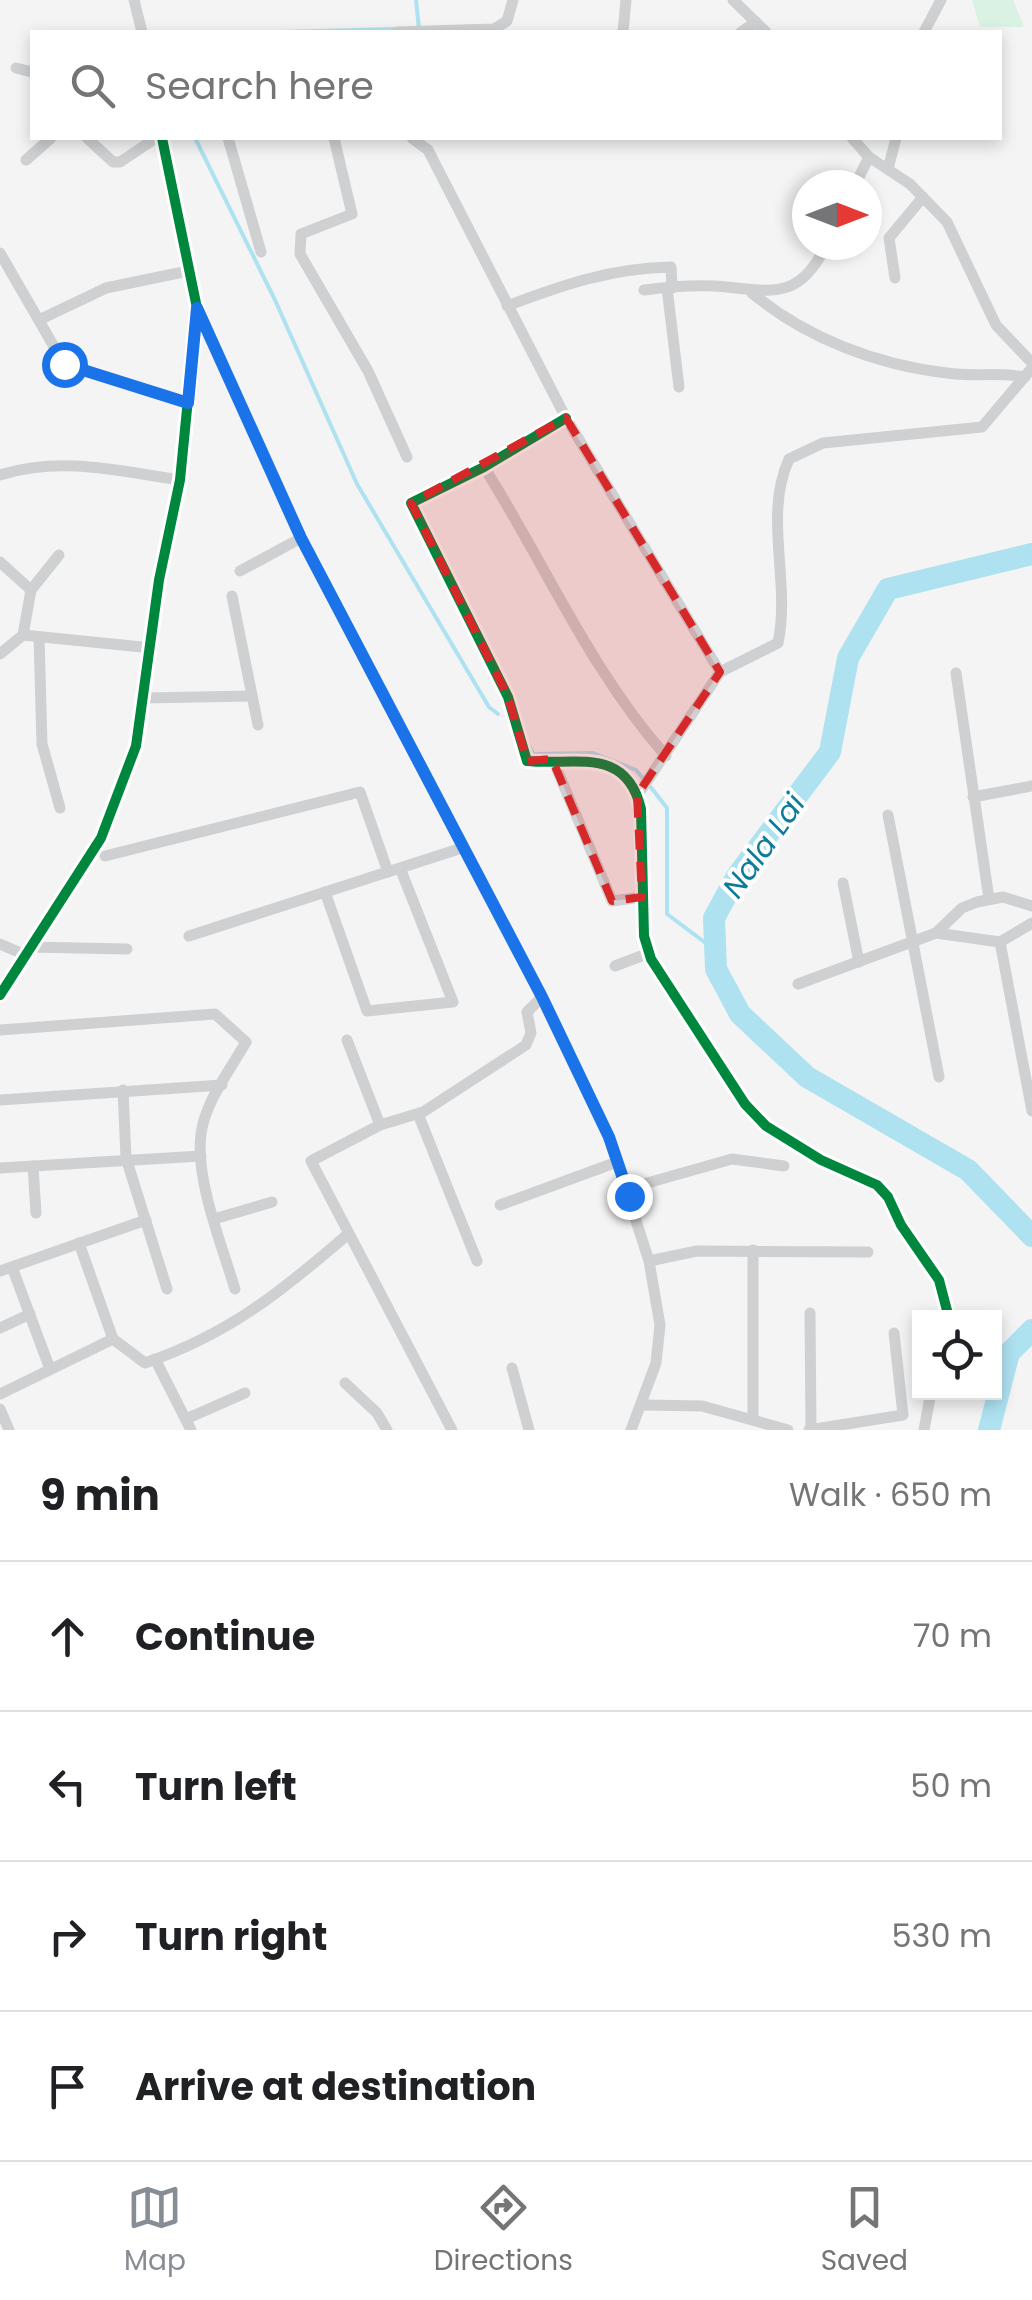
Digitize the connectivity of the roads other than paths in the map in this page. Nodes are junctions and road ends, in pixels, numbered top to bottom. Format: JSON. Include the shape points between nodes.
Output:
{"nodes":[{"id":1,"x":134,"y":0,"type":"edge"},
{"id":2,"x":513,"y":0,"type":"edge"},
{"id":3,"x":626,"y":0,"type":"edge"},
{"id":4,"x":733,"y":0,"type":"edge"},
{"id":5,"x":941,"y":0,"type":"edge"},
{"id":6,"x":761,"y":27,"type":"edge"},
{"id":7,"x":142,"y":30,"type":"edge"},
{"id":8,"x":462,"y":30,"type":"edge"},
{"id":9,"x":623,"y":30,"type":"edge"},
{"id":10,"x":925,"y":30,"type":"edge"},
{"id":11,"x":16,"y":68,"type":"dead end"},
{"id":12,"x":30,"y":72,"type":"edge"},
{"id":13,"x":49,"y":140,"type":"edge"},
{"id":14,"x":89,"y":140,"type":"edge"},
{"id":15,"x":156,"y":140,"type":"edge"},
{"id":16,"x":159,"y":140,"type":"edge"},
{"id":17,"x":229,"y":140,"type":"edge"},
{"id":18,"x":334,"y":140,"type":"edge"},
{"id":19,"x":415,"y":140,"type":"edge"},
{"id":20,"x":854,"y":140,"type":"edge"},
{"id":21,"x":895,"y":140,"type":"edge"},
{"id":22,"x":869,"y":157,"type":"junction"},
{"id":23,"x":26,"y":160,"type":"dead end"},
{"id":24,"x":888,"y":169,"type":"junction"},
{"id":25,"x":862,"y":170,"type":"edge"},
{"id":26,"x":923,"y":197,"type":"junction"},
{"id":27,"x":261,"y":252,"type":"dead end"},
{"id":28,"x":0,"y":253,"type":"edge"},
{"id":29,"x":816,"y":260,"type":"edge"},
{"id":30,"x":188,"y":271,"type":"junction"},
{"id":31,"x":895,"y":278,"type":"dead end"},
{"id":32,"x":670,"y":288,"type":"junction"},
{"id":33,"x":644,"y":290,"type":"dead end"},
{"id":34,"x":752,"y":293,"type":"junction"},
{"id":35,"x":507,"y":306,"type":"junction"},
{"id":36,"x":197,"y":308,"type":"junction"},
{"id":37,"x":38,"y":320,"type":"junction"},
{"id":38,"x":1030,"y":369,"type":"edge"},
{"id":39,"x":679,"y":388,"type":"dead end"},
{"id":40,"x":188,"y":403,"type":"junction"},
{"id":41,"x":566,"y":418,"type":"junction"},
{"id":42,"x":407,"y":457,"type":"dead end"},
{"id":43,"x":484,"y":467,"type":"junction"},
{"id":44,"x":0,"y":475,"type":"edge"},
{"id":45,"x":180,"y":480,"type":"junction"},
{"id":46,"x":301,"y":538,"type":"junction"},
{"id":47,"x":59,"y":555,"type":"dead end"},
{"id":48,"x":0,"y":562,"type":"edge"},
{"id":49,"x":240,"y":571,"type":"dead end"},
{"id":50,"x":31,"y":590,"type":"junction"},
{"id":51,"x":232,"y":596,"type":"dead end"},
{"id":52,"x":23,"y":635,"type":"junction"},
{"id":53,"x":39,"y":636,"type":"junction"},
{"id":54,"x":152,"y":648,"type":"junction"},
{"id":55,"x":0,"y":654,"type":"edge"},
{"id":56,"x":720,"y":672,"type":"junction"},
{"id":57,"x":956,"y":672,"type":"dead end"},
{"id":58,"x":252,"y":696,"type":"junction"},
{"id":59,"x":144,"y":698,"type":"junction"},
{"id":60,"x":258,"y":726,"type":"dead end"},
{"id":61,"x":666,"y":756,"type":"junction"},
{"id":62,"x":552,"y":760,"type":"junction"},
{"id":63,"x":1032,"y":786,"type":"edge"},
{"id":64,"x":637,"y":796,"type":"junction"},
{"id":65,"x":972,"y":797,"type":"junction"},
{"id":66,"x":60,"y":808,"type":"dead end"},
{"id":67,"x":888,"y":814,"type":"dead end"},
{"id":68,"x":462,"y":848,"type":"junction"},
{"id":69,"x":105,"y":856,"type":"dead end"},
{"id":70,"x":394,"y":870,"type":"junction"},
{"id":71,"x":844,"y":883,"type":"dead end"},
{"id":72,"x":325,"y":892,"type":"junction"},
{"id":73,"x":642,"y":897,"type":"junction"},
{"id":74,"x":989,"y":899,"type":"junction"},
{"id":75,"x":1032,"y":906,"type":"edge"},
{"id":76,"x":1032,"y":923,"type":"edge"},
{"id":77,"x":936,"y":933,"type":"junction"},
{"id":78,"x":189,"y":936,"type":"dead end"},
{"id":79,"x":912,"y":941,"type":"junction"},
{"id":80,"x":1000,"y":942,"type":"junction"},
{"id":81,"x":0,"y":944,"type":"edge"},
{"id":82,"x":126,"y":949,"type":"dead end"},
{"id":83,"x":26,"y":950,"type":"junction"},
{"id":84,"x":649,"y":953,"type":"junction"},
{"id":85,"x":860,"y":962,"type":"junction"},
{"id":86,"x":615,"y":966,"type":"dead end"},
{"id":87,"x":4,"y":978,"type":"edge"},
{"id":88,"x":798,"y":984,"type":"dead end"},
{"id":89,"x":0,"y":995,"type":"edge"},
{"id":90,"x":542,"y":997,"type":"junction"},
{"id":91,"x":0,"y":1030,"type":"edge"},
{"id":92,"x":348,"y":1040,"type":"dead end"},
{"id":93,"x":938,"y":1077,"type":"dead end"},
{"id":94,"x":222,"y":1085,"type":"junction"},
{"id":95,"x":122,"y":1090,"type":"junction"},
{"id":96,"x":0,"y":1100,"type":"edge"},
{"id":97,"x":1032,"y":1112,"type":"edge"},
{"id":98,"x":418,"y":1114,"type":"junction"},
{"id":99,"x":380,"y":1125,"type":"junction"},
{"id":100,"x":202,"y":1156,"type":"junction"},
{"id":101,"x":126,"y":1158,"type":"junction"},
{"id":102,"x":617,"y":1162,"type":"junction"},
{"id":103,"x":32,"y":1166,"type":"junction"},
{"id":104,"x":784,"y":1166,"type":"dead end"},
{"id":105,"x":0,"y":1168,"type":"edge"},
{"id":106,"x":626,"y":1189,"type":"junction"},
{"id":107,"x":272,"y":1202,"type":"dead end"},
{"id":108,"x":500,"y":1205,"type":"dead end"},
{"id":109,"x":36,"y":1213,"type":"dead end"},
{"id":110,"x":214,"y":1219,"type":"junction"},
{"id":111,"x":146,"y":1220,"type":"junction"},
{"id":112,"x":347,"y":1234,"type":"junction"},
{"id":113,"x":80,"y":1243,"type":"junction"},
{"id":114,"x":752,"y":1250,"type":"junction"},
{"id":115,"x":868,"y":1252,"type":"dead end"},
{"id":116,"x":478,"y":1261,"type":"dead end"},
{"id":117,"x":649,"y":1261,"type":"junction"},
{"id":118,"x":6,"y":1269,"type":"edge"},
{"id":119,"x":235,"y":1289,"type":"dead end"},
{"id":120,"x":166,"y":1290,"type":"dead end"},
{"id":121,"x":947,"y":1310,"type":"edge"},
{"id":122,"x":810,"y":1312,"type":"dead end"},
{"id":123,"x":30,"y":1314,"type":"junction"},
{"id":124,"x":0,"y":1328,"type":"edge"},
{"id":125,"x":894,"y":1333,"type":"dead end"},
{"id":126,"x":113,"y":1339,"type":"junction"},
{"id":127,"x":155,"y":1360,"type":"junction"},
{"id":128,"x":512,"y":1368,"type":"dead end"},
{"id":129,"x":50,"y":1369,"type":"junction"},
{"id":130,"x":345,"y":1383,"type":"dead end"},
{"id":131,"x":245,"y":1393,"type":"dead end"},
{"id":132,"x":0,"y":1394,"type":"edge"},
{"id":133,"x":930,"y":1400,"type":"edge"},
{"id":134,"x":644,"y":1405,"type":"junction"},
{"id":135,"x":0,"y":1409,"type":"edge"},
{"id":136,"x":753,"y":1419,"type":"junction"},
{"id":137,"x":189,"y":1425,"type":"edge"},
{"id":138,"x":869,"y":1425,"type":"edge"},
{"id":139,"x":10,"y":1430,"type":"edge"},
{"id":140,"x":387,"y":1430,"type":"edge"},
{"id":141,"x":452,"y":1430,"type":"edge"},
{"id":142,"x":528,"y":1430,"type":"edge"},
{"id":143,"x":631,"y":1430,"type":"edge"},
{"id":144,"x":788,"y":1430,"type":"edge"},
{"id":145,"x":810,"y":1430,"type":"edge"},
{"id":146,"x":924,"y":1430,"type":"edge"}],
"edges":[{"from":1,"to":7,"type":"street"},
{"from":2,"to":8,"type":"street","via":[[507,21],[494,29]]},
{"from":3,"to":9,"type":"street"},
{"from":4,"to":6,"type":"street"},
{"from":5,"to":10,"type":"street"},
{"from":11,"to":12,"type":"street"},
{"from":13,"to":23,"type":"street"},
{"from":14,"to":15,"type":"street","via":[[120,162]]},
{"from":16,"to":30,"type":"street"},
{"from":17,"to":27,"type":"street"},
{"from":18,"to":42,"type":"street","via":[[352,214],[301,234],[300,254],[368,371]]},
{"from":19,"to":35,"type":"street","via":[[428,150]]},
{"from":20,"to":22,"type":"street"},
{"from":21,"to":24,"type":"street"},
{"from":22,"to":24,"type":"street"},
{"from":22,"to":25,"type":"street"},
{"from":24,"to":26,"type":"street"},
{"from":26,"to":31,"type":"street","via":[[889,238]]},
{"from":26,"to":38,"type":"street","via":[[947,222],[996,325]]},
{"from":28,"to":37,"type":"street"},
{"from":29,"to":34,"type":"street","via":[[790,287]]},
{"from":30,"to":36,"type":"street"},
{"from":30,"to":37,"type":"street","via":[[106,288]]},
{"from":32,"to":33,"type":"street"},
{"from":32,"to":34,"type":"street"},
{"from":32,"to":35,"type":"street","via":[[671,267],[628,268]]},
{"from":32,"to":39,"type":"street"},
{"from":34,"to":38,"type":"street","via":[[793,322],[863,354],[948,374]]},
{"from":35,"to":41,"type":"street"},
{"from":36,"to":40,"type":"street"},
{"from":36,"to":46,"type":"street"},
{"from":37,"to":40,"type":"street","via":[[64,364]]},
{"from":38,"to":56,"type":"street","via":[[982,427],[823,443],[789,459],[780,478],[784,597],[778,643]]},
{"from":40,"to":45,"type":"street"},
{"from":41,"to":43,"type":"street"},
{"from":41,"to":56,"type":"street"},
{"from":43,"to":61,"type":"street","via":[[596,666]]},
{"from":43,"to":62,"type":"street","via":[[410,503],[508,697],[524,756]]},
{"from":44,"to":45,"type":"street","via":[[35,464],[78,464]]},
{"from":45,"to":54,"type":"street"},
{"from":46,"to":49,"type":"street"},
{"from":46,"to":68,"type":"street"},
{"from":47,"to":50,"type":"street"},
{"from":48,"to":50,"type":"street"},
{"from":50,"to":52,"type":"street"},
{"from":51,"to":58,"type":"street"},
{"from":52,"to":53,"type":"street"},
{"from":52,"to":55,"type":"street"},
{"from":53,"to":54,"type":"street"},
{"from":53,"to":66,"type":"street","via":[[42,744]]},
{"from":54,"to":59,"type":"street"},
{"from":56,"to":61,"type":"street"},
{"from":57,"to":65,"type":"street"},
{"from":58,"to":59,"type":"street"},
{"from":58,"to":60,"type":"street"},
{"from":59,"to":83,"type":"street","via":[[136,746],[100,838]]},
{"from":61,"to":64,"type":"street"},
{"from":62,"to":64,"type":"street","via":[[606,765]]},
{"from":62,"to":73,"type":"street","via":[[612,901]]},
{"from":63,"to":65,"type":"street"},
{"from":64,"to":73,"type":"street"},
{"from":65,"to":74,"type":"street"},
{"from":67,"to":79,"type":"street"},
{"from":68,"to":70,"type":"street"},
{"from":68,"to":90,"type":"street"},
{"from":69,"to":70,"type":"street","via":[[360,792]]},
{"from":70,"to":72,"type":"street"},
{"from":70,"to":72,"type":"street","via":[[453,1002],[367,1011]]},
{"from":71,"to":85,"type":"street"},
{"from":72,"to":78,"type":"street"},
{"from":73,"to":84,"type":"street"},
{"from":74,"to":75,"type":"street"},
{"from":74,"to":77,"type":"street","via":[[962,908]]},
{"from":76,"to":80,"type":"street"},
{"from":77,"to":79,"type":"street"},
{"from":77,"to":80,"type":"street"},
{"from":79,"to":85,"type":"street"},
{"from":79,"to":93,"type":"street"},
{"from":80,"to":97,"type":"street"},
{"from":81,"to":83,"type":"street"},
{"from":82,"to":83,"type":"street"},
{"from":83,"to":87,"type":"street"},
{"from":84,"to":86,"type":"street"},
{"from":84,"to":121,"type":"street","via":[[744,1104],[766,1126],[888,1197],[939,1280]]},
{"from":85,"to":88,"type":"street"},
{"from":87,"to":89,"type":"street"},
{"from":90,"to":98,"type":"street","via":[[527,1012],[526,1046]]},
{"from":90,"to":102,"type":"street"},
{"from":91,"to":94,"type":"street","via":[[214,1014],[246,1042]]},
{"from":92,"to":99,"type":"street"},
{"from":94,"to":95,"type":"street"},
{"from":94,"to":100,"type":"street","via":[[201,1134]]},
{"from":95,"to":96,"type":"street"},
{"from":95,"to":101,"type":"street"},
{"from":98,"to":99,"type":"street"},
{"from":98,"to":116,"type":"street"},
{"from":99,"to":112,"type":"street","via":[[311,1161]]},
{"from":100,"to":101,"type":"street"},
{"from":100,"to":110,"type":"street"},
{"from":101,"to":103,"type":"street"},
{"from":101,"to":111,"type":"street"},
{"from":102,"to":106,"type":"street"},
{"from":102,"to":108,"type":"street"},
{"from":103,"to":105,"type":"street"},
{"from":103,"to":109,"type":"street"},
{"from":104,"to":106,"type":"street","via":[[732,1159]]},
{"from":106,"to":117,"type":"street"},
{"from":107,"to":110,"type":"street"},
{"from":110,"to":119,"type":"street"},
{"from":111,"to":113,"type":"street"},
{"from":111,"to":120,"type":"street"},
{"from":112,"to":127,"type":"street","via":[[276,1297],[229,1328]]},
{"from":112,"to":141,"type":"street"},
{"from":113,"to":118,"type":"street"},
{"from":113,"to":126,"type":"street"},
{"from":114,"to":115,"type":"street"},
{"from":114,"to":117,"type":"street"},
{"from":114,"to":136,"type":"street"},
{"from":117,"to":134,"type":"street","via":[[660,1338]]},
{"from":118,"to":123,"type":"street"},
{"from":122,"to":145,"type":"street"},
{"from":123,"to":124,"type":"street"},
{"from":123,"to":129,"type":"street"},
{"from":125,"to":138,"type":"street","via":[[904,1415]]},
{"from":126,"to":127,"type":"street","via":[[141,1363]]},
{"from":126,"to":129,"type":"street"},
{"from":127,"to":137,"type":"street"},
{"from":128,"to":142,"type":"street"},
{"from":129,"to":132,"type":"street"},
{"from":130,"to":140,"type":"street"},
{"from":131,"to":137,"type":"street"},
{"from":133,"to":146,"type":"street"},
{"from":134,"to":136,"type":"street","via":[[702,1406]]},
{"from":134,"to":143,"type":"street"},
{"from":135,"to":139,"type":"street"},
{"from":136,"to":144,"type":"street"},
{"from":138,"to":145,"type":"street"}]}
